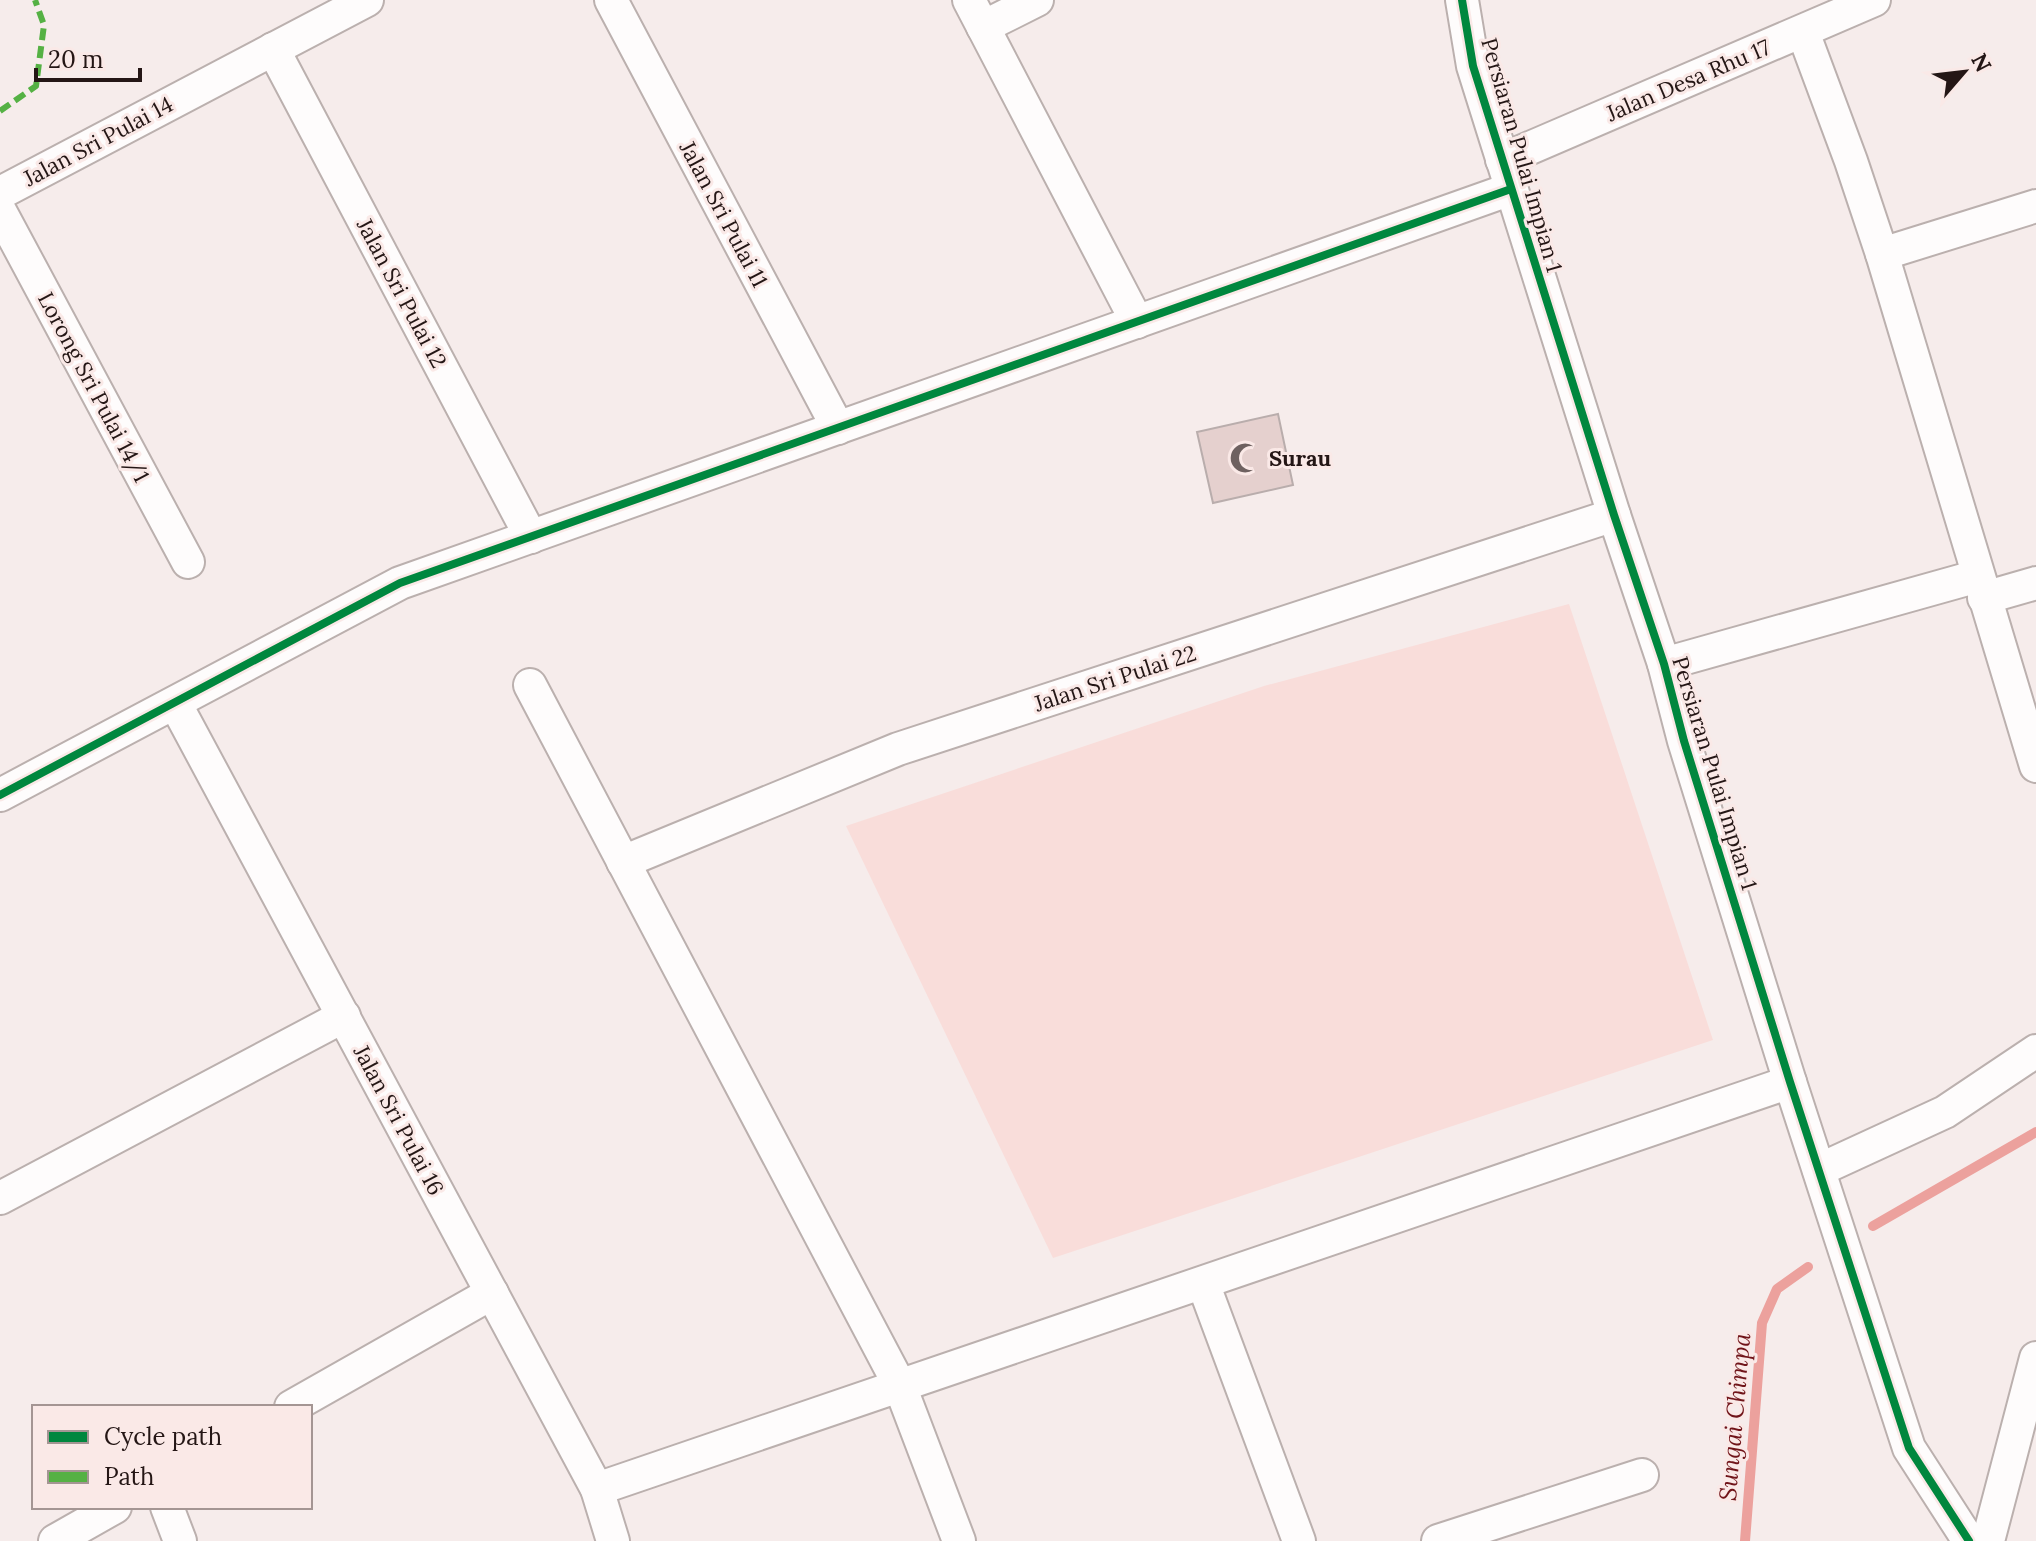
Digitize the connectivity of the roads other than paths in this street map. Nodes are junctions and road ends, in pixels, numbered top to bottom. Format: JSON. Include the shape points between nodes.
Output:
{"nodes":[{"id":1,"x":367,"y":0,"type":"edge"},
{"id":2,"x":611,"y":0,"type":"edge"},
{"id":3,"x":1037,"y":0,"type":"edge"},
{"id":4,"x":1462,"y":0,"type":"edge"},
{"id":5,"x":1874,"y":0,"type":"edge"},
{"id":6,"x":976,"y":13,"type":"edge"},
{"id":7,"x":1803,"y":32,"type":"junction"},
{"id":8,"x":273,"y":49,"type":"junction"},
{"id":9,"x":1507,"y":174,"type":"junction"},
{"id":10,"x":0,"y":193,"type":"edge"},
{"id":11,"x":2036,"y":206,"type":"edge"},
{"id":12,"x":0,"y":211,"type":"edge"},
{"id":13,"x":1882,"y":254,"type":"junction"},
{"id":14,"x":1137,"y":322,"type":"junction"},
{"id":15,"x":838,"y":428,"type":"junction"},
{"id":16,"x":1614,"y":515,"type":"junction"},
{"id":17,"x":531,"y":537,"type":"junction"},
{"id":18,"x":188,"y":562,"type":"dead end"},
{"id":19,"x":2036,"y":583,"type":"edge"},
{"id":20,"x":1981,"y":587,"type":"junction"},
{"id":21,"x":1664,"y":664,"type":"junction"},
{"id":22,"x":530,"y":685,"type":"dead end"},
{"id":23,"x":175,"y":703,"type":"junction"},
{"id":24,"x":2036,"y":766,"type":"edge"},
{"id":25,"x":0,"y":795,"type":"edge"},
{"id":26,"x":623,"y":862,"type":"junction"},
{"id":27,"x":344,"y":1016,"type":"junction"},
{"id":28,"x":2036,"y":1051,"type":"edge"},
{"id":29,"x":1790,"y":1082,"type":"junction"},
{"id":30,"x":1819,"y":1170,"type":"junction"},
{"id":31,"x":0,"y":1198,"type":"edge"},
{"id":32,"x":1203,"y":1283,"type":"junction"},
{"id":33,"x":492,"y":1293,"type":"junction"},
{"id":34,"x":2036,"y":1358,"type":"edge"},
{"id":35,"x":900,"y":1386,"type":"junction"},
{"id":36,"x":295,"y":1405,"type":"edge"},
{"id":37,"x":1642,"y":1475,"type":"dead end"},
{"id":38,"x":597,"y":1489,"type":"junction"},
{"id":39,"x":111,"y":1509,"type":"edge"},
{"id":40,"x":168,"y":1509,"type":"edge"},
{"id":41,"x":55,"y":1541,"type":"edge"},
{"id":42,"x":180,"y":1541,"type":"edge"},
{"id":43,"x":613,"y":1541,"type":"edge"},
{"id":44,"x":959,"y":1541,"type":"edge"},
{"id":45,"x":1299,"y":1541,"type":"edge"},
{"id":46,"x":1438,"y":1541,"type":"edge"},
{"id":47,"x":1969,"y":1541,"type":"edge"},
{"id":48,"x":1988,"y":1541,"type":"edge"}],
"edges":[{"from":1,"to":8,"type":"street","name":"Jalan Sri Pulai 14"},
{"from":2,"to":15,"type":"street","name":"Jalan Sri Pulai 11"},
{"from":3,"to":6,"type":"street"},
{"from":4,"to":9,"type":"street","name":"Persiaran Pulai Impian 1","via":[[1473,66]]},
{"from":5,"to":7,"type":"street","name":"Jalan Desa Rhu 17"},
{"from":6,"to":14,"type":"street"},
{"from":7,"to":9,"type":"street","name":"Jalan Desa Rhu 17"},
{"from":7,"to":13,"type":"street"},
{"from":8,"to":10,"type":"street","name":"Jalan Sri Pulai 14"},
{"from":8,"to":17,"type":"street","name":"Jalan Sri Pulai 12"},
{"from":9,"to":14,"type":"street","name":"Jalan Desa Rhu 17"},
{"from":9,"to":16,"type":"street","name":"Persiaran Pulai Impian 1"},
{"from":11,"to":13,"type":"street"},
{"from":12,"to":18,"type":"street","name":"Lorong Sri Pulai 14/1"},
{"from":13,"to":20,"type":"street"},
{"from":14,"to":15,"type":"street","name":"Jalan Desa Rhu 17"},
{"from":15,"to":17,"type":"street","name":"Jalan Desa Rhu 17"},
{"from":16,"to":21,"type":"street","name":"Persiaran Pulai Impian 1"},
{"from":16,"to":26,"type":"street","name":"Jalan Sri Pulai 22","via":[[898,749]]},
{"from":17,"to":23,"type":"street","name":"Jalan Desa Rhu 17","via":[[400,583]]},
{"from":19,"to":20,"type":"street"},
{"from":20,"to":21,"type":"street"},
{"from":20,"to":24,"type":"street"},
{"from":21,"to":29,"type":"street","name":"Persiaran Pulai Impian 1"},
{"from":22,"to":26,"type":"street"},
{"from":23,"to":25,"type":"street","name":"Jalan Desa Rhu 17"},
{"from":23,"to":27,"type":"street","name":"Jalan Sri Pulai 16"},
{"from":26,"to":35,"type":"street"},
{"from":27,"to":31,"type":"street"},
{"from":27,"to":33,"type":"street","name":"Jalan Sri Pulai 16"},
{"from":28,"to":30,"type":"street","via":[[1945,1112]]},
{"from":29,"to":30,"type":"street","name":"Persiaran Pulai Impian 1"},
{"from":29,"to":32,"type":"street"},
{"from":30,"to":47,"type":"street","name":"Persiaran Pulai Impian 1","via":[[1909,1448]]},
{"from":32,"to":35,"type":"street"},
{"from":32,"to":45,"type":"street"},
{"from":33,"to":36,"type":"street"},
{"from":33,"to":38,"type":"street","name":"Jalan Sri Pulai 16"},
{"from":34,"to":48,"type":"street"},
{"from":35,"to":38,"type":"street"},
{"from":35,"to":44,"type":"street"},
{"from":37,"to":46,"type":"street"},
{"from":38,"to":43,"type":"street","name":"Jalan Sri Pulai 16"},
{"from":39,"to":41,"type":"street"},
{"from":40,"to":42,"type":"street"}]}
